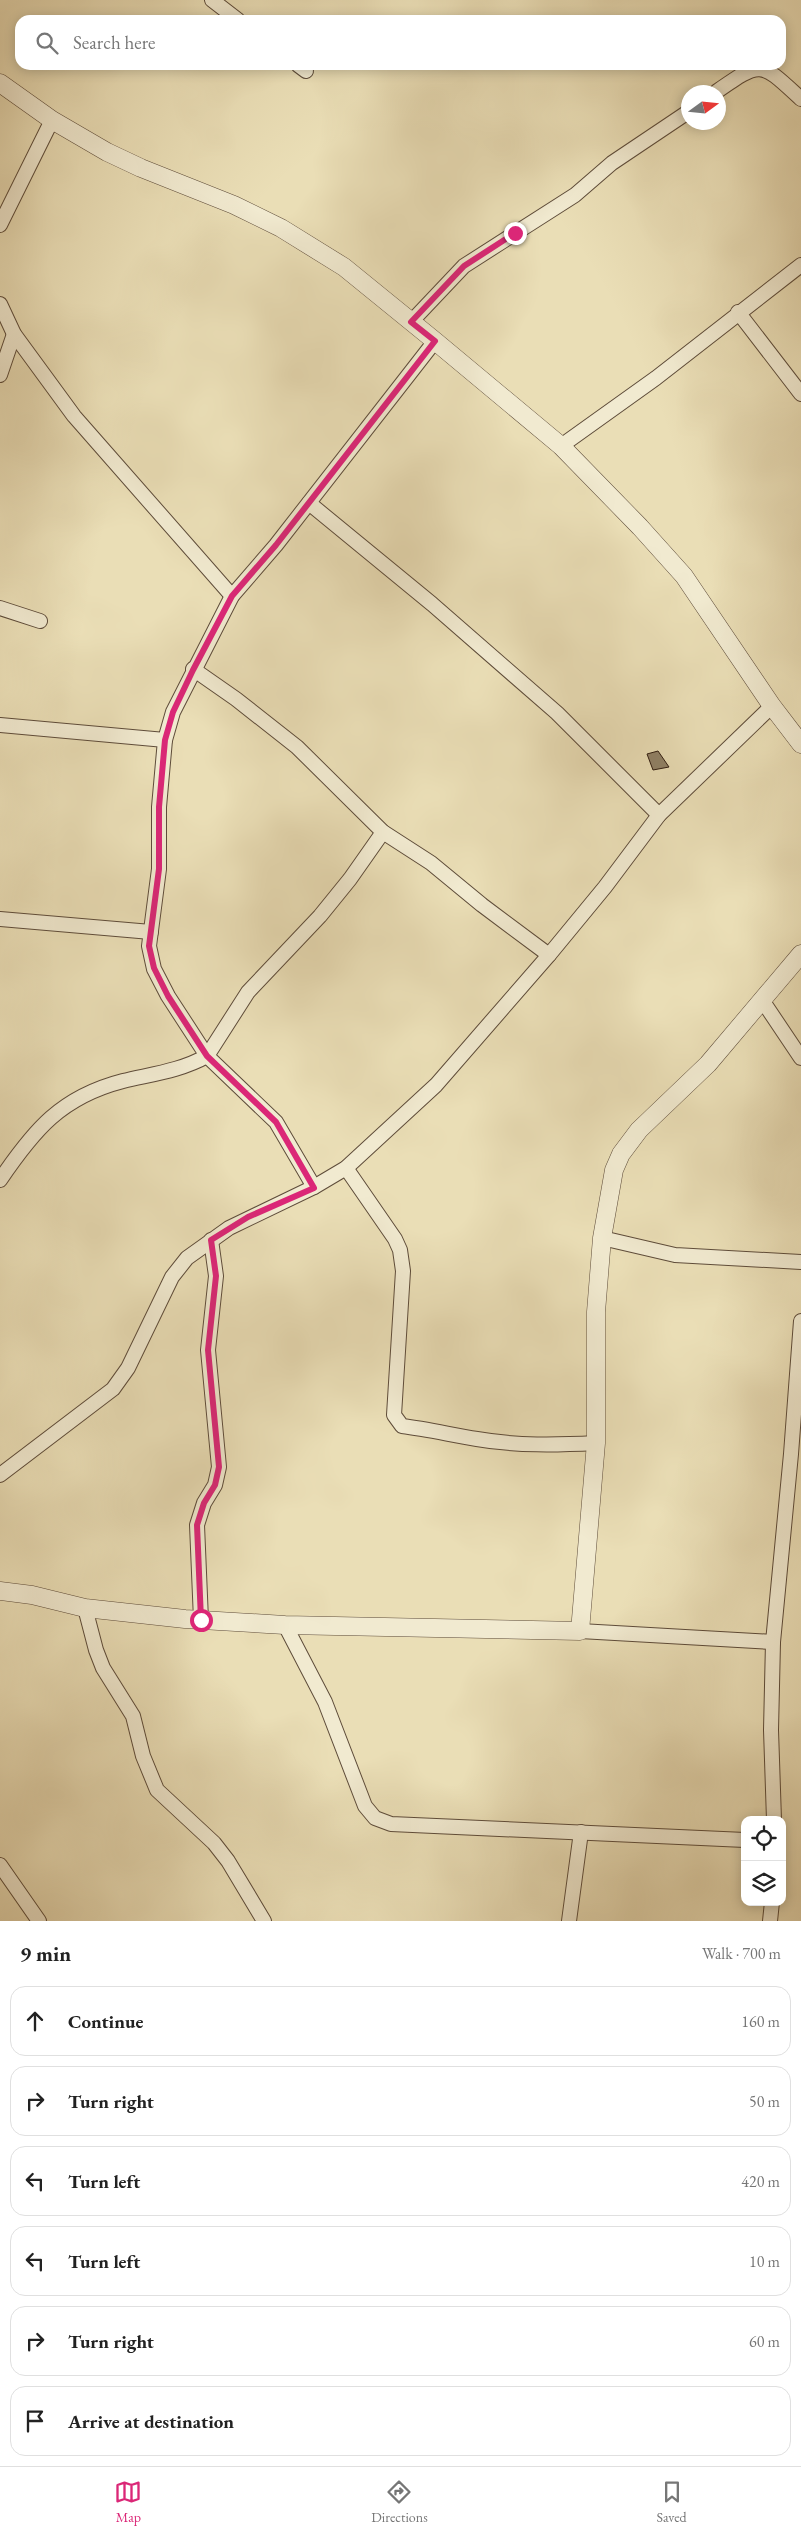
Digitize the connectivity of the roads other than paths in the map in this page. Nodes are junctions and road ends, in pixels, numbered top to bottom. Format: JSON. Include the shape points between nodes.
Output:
{"nodes":[{"id":1,"x":212,"y":0,"type":"edge"},
{"id":2,"x":232,"y":15,"type":"edge"},
{"id":3,"x":747,"y":70,"type":"edge"},
{"id":4,"x":769,"y":70,"type":"edge"},
{"id":5,"x":0,"y":83,"type":"edge"},
{"id":6,"x":726,"y":85,"type":"edge"},
{"id":7,"x":801,"y":99,"type":"edge"},
{"id":8,"x":681,"y":117,"type":"edge"},
{"id":9,"x":52,"y":120,"type":"junction"},
{"id":10,"x":0,"y":225,"type":"edge"},
{"id":11,"x":801,"y":264,"type":"edge"},
{"id":12,"x":0,"y":304,"type":"edge"},
{"id":13,"x":738,"y":312,"type":"junction"},
{"id":14,"x":411,"y":322,"type":"junction"},
{"id":15,"x":14,"y":334,"type":"junction"},
{"id":16,"x":435,"y":341,"type":"junction"},
{"id":17,"x":0,"y":375,"type":"edge"},
{"id":18,"x":801,"y":394,"type":"edge"},
{"id":19,"x":561,"y":446,"type":"junction"},
{"id":20,"x":309,"y":503,"type":"junction"},
{"id":21,"x":232,"y":596,"type":"junction"},
{"id":22,"x":0,"y":608,"type":"edge"},
{"id":23,"x":40,"y":621,"type":"dead end"},
{"id":24,"x":193,"y":670,"type":"junction"},
{"id":25,"x":772,"y":706,"type":"junction"},
{"id":26,"x":0,"y":725,"type":"edge"},
{"id":27,"x":165,"y":740,"type":"junction"},
{"id":28,"x":801,"y":744,"type":"edge"},
{"id":29,"x":659,"y":815,"type":"junction"},
{"id":30,"x":383,"y":832,"type":"junction"},
{"id":31,"x":0,"y":919,"type":"edge"},
{"id":32,"x":151,"y":932,"type":"junction"},
{"id":33,"x":801,"y":954,"type":"edge"},
{"id":34,"x":549,"y":955,"type":"junction"},
{"id":35,"x":762,"y":1000,"type":"junction"},
{"id":36,"x":207,"y":1056,"type":"junction"},
{"id":37,"x":801,"y":1058,"type":"edge"},
{"id":38,"x":346,"y":1168,"type":"junction"},
{"id":39,"x":0,"y":1180,"type":"edge"},
{"id":40,"x":314,"y":1188,"type":"junction"},
{"id":41,"x":602,"y":1238,"type":"junction"},
{"id":42,"x":211,"y":1240,"type":"junction"},
{"id":43,"x":801,"y":1262,"type":"edge"},
{"id":44,"x":801,"y":1321,"type":"edge"},
{"id":45,"x":596,"y":1443,"type":"junction"},
{"id":46,"x":796,"y":1455,"type":"edge"},
{"id":47,"x":1,"y":1473,"type":"edge"},
{"id":48,"x":0,"y":1591,"type":"edge"},
{"id":49,"x":85,"y":1608,"type":"junction"},
{"id":50,"x":201,"y":1620,"type":"junction"},
{"id":51,"x":285,"y":1624,"type":"junction"},
{"id":52,"x":580,"y":1631,"type":"junction"},
{"id":53,"x":773,"y":1642,"type":"junction"},
{"id":54,"x":774,"y":1816,"type":"edge"},
{"id":55,"x":581,"y":1832,"type":"junction"},
{"id":56,"x":741,"y":1840,"type":"edge"},
{"id":57,"x":0,"y":1865,"type":"edge"},
{"id":58,"x":772,"y":1906,"type":"edge"},
{"id":59,"x":39,"y":1921,"type":"edge"},
{"id":60,"x":264,"y":1921,"type":"edge"},
{"id":61,"x":569,"y":1921,"type":"edge"},
{"id":62,"x":770,"y":1921,"type":"edge"}],
"edges":[{"from":1,"to":2,"type":"street"},
{"from":3,"to":6,"type":"street"},
{"from":4,"to":7,"type":"street"},
{"from":5,"to":9,"type":"street"},
{"from":8,"to":14,"type":"street","via":[[612,163],[575,195],[464,266]]},
{"from":9,"to":10,"type":"street"},
{"from":9,"to":14,"type":"street","via":[[141,168],[234,205],[281,228],[344,267]]},
{"from":11,"to":13,"type":"street"},
{"from":12,"to":15,"type":"street"},
{"from":13,"to":18,"type":"street"},
{"from":13,"to":19,"type":"street","via":[[656,378]]},
{"from":14,"to":16,"type":"street"},
{"from":15,"to":17,"type":"street"},
{"from":15,"to":21,"type":"street","via":[[74,416]]},
{"from":16,"to":19,"type":"street"},
{"from":16,"to":20,"type":"street"},
{"from":19,"to":25,"type":"street","via":[[684,576]]},
{"from":20,"to":21,"type":"street"},
{"from":20,"to":29,"type":"street","via":[[557,713]]},
{"from":21,"to":24,"type":"street"},
{"from":22,"to":23,"type":"street"},
{"from":24,"to":27,"type":"street","via":[[173,712]]},
{"from":24,"to":30,"type":"street","via":[[297,747]]},
{"from":25,"to":28,"type":"street"},
{"from":25,"to":29,"type":"street"},
{"from":26,"to":27,"type":"street"},
{"from":27,"to":32,"type":"street","via":[[159,807],[159,869]]},
{"from":29,"to":34,"type":"street","via":[[606,887]]},
{"from":30,"to":34,"type":"street","via":[[432,864]]},
{"from":30,"to":36,"type":"street","via":[[320,916],[248,992]]},
{"from":31,"to":32,"type":"street"},
{"from":32,"to":36,"type":"street","via":[[149,946],[154,968]]},
{"from":33,"to":35,"type":"street"},
{"from":34,"to":38,"type":"street","via":[[436,1085]]},
{"from":35,"to":37,"type":"street"},
{"from":35,"to":41,"type":"street","via":[[708,1064],[639,1130],[621,1154],[611,1185]]},
{"from":36,"to":39,"type":"street","via":[[181,1068],[121,1082],[66,1106],[35,1132]]},
{"from":36,"to":40,"type":"street","via":[[276,1122]]},
{"from":38,"to":40,"type":"street"},
{"from":38,"to":45,"type":"street","via":[[400,1250],[403,1271],[394,1415],[397,1422],[402,1426],[478,1440],[544,1446]]},
{"from":40,"to":42,"type":"street","via":[[248,1217]]},
{"from":41,"to":43,"type":"street","via":[[675,1255]]},
{"from":41,"to":45,"type":"street","via":[[596,1312]]},
{"from":42,"to":47,"type":"street","via":[[187,1258],[172,1277],[128,1368],[113,1389]]},
{"from":42,"to":50,"type":"street","via":[[216,1276],[208,1350],[219,1467],[215,1485],[204,1503],[197,1525]]},
{"from":44,"to":46,"type":"street"},
{"from":45,"to":52,"type":"street"},
{"from":46,"to":53,"type":"street"},
{"from":48,"to":49,"type":"street"},
{"from":49,"to":50,"type":"street"},
{"from":49,"to":60,"type":"street","via":[[103,1668],[133,1716],[143,1756],[158,1790],[214,1843]]},
{"from":50,"to":51,"type":"street"},
{"from":51,"to":52,"type":"street"},
{"from":51,"to":55,"type":"street","via":[[325,1702],[366,1806],[375,1818],[391,1824]]},
{"from":52,"to":53,"type":"street"},
{"from":53,"to":54,"type":"street"},
{"from":55,"to":56,"type":"street"},
{"from":55,"to":61,"type":"street"},
{"from":57,"to":59,"type":"street"},
{"from":58,"to":62,"type":"street"}]}
